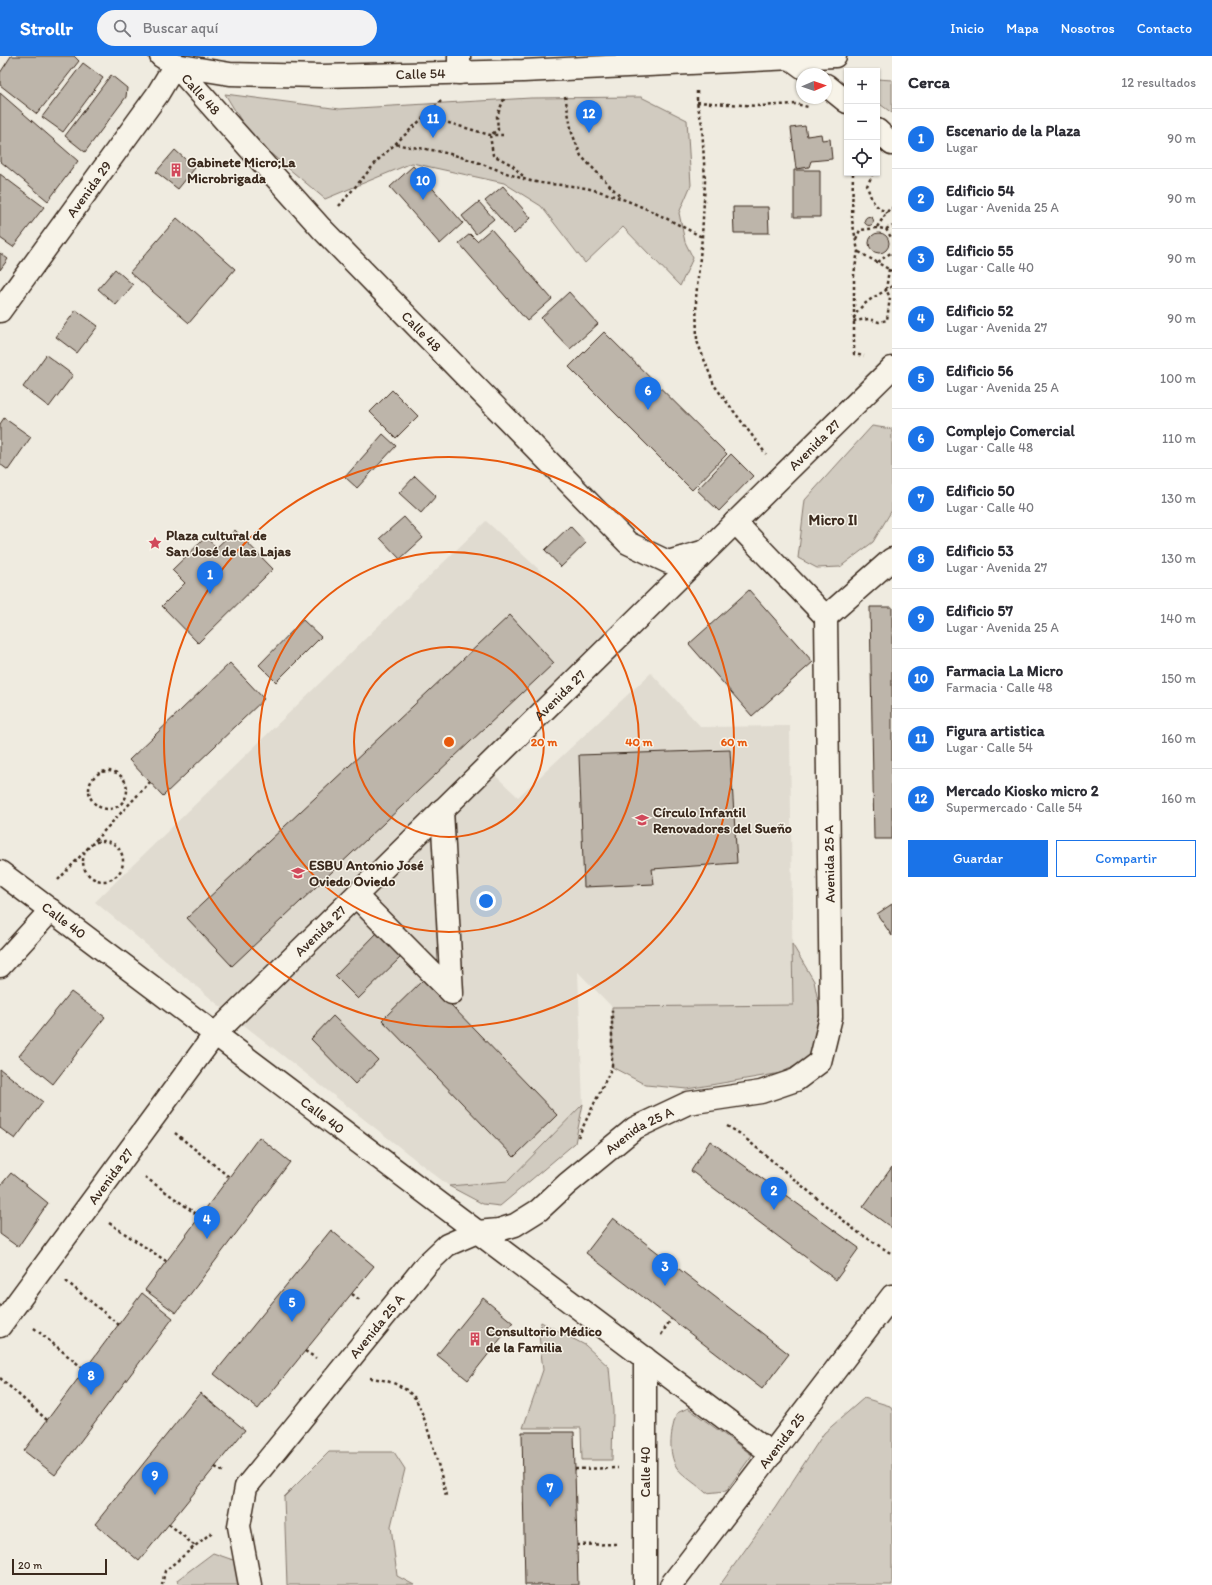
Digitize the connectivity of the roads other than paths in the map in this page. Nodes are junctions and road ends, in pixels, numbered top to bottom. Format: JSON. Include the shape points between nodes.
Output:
{"nodes":[{"id":1,"x":835,"y":56,"type":"edge"},
{"id":2,"x":791,"y":57,"type":"edge"},
{"id":3,"x":168,"y":59,"type":"edge"},
{"id":4,"x":459,"y":64,"type":"edge"},
{"id":5,"x":805,"y":68,"type":"edge"},
{"id":6,"x":832,"y":90,"type":"edge"},
{"id":7,"x":844,"y":100,"type":"edge"},
{"id":8,"x":880,"y":133,"type":"edge"},
{"id":9,"x":892,"y":144,"type":"edge"},
{"id":10,"x":0,"y":311,"type":"edge"},
{"id":11,"x":892,"y":368,"type":"edge"},
{"id":12,"x":736,"y":522,"type":"junction"},
{"id":13,"x":706,"y":551,"type":"junction"},
{"id":14,"x":892,"y":559,"type":"edge"},
{"id":15,"x":826,"y":617,"type":"junction"},
{"id":16,"x":442,"y":810,"type":"junction"},
{"id":17,"x":0,"y":872,"type":"edge"},
{"id":18,"x":356,"y":896,"type":"junction"},
{"id":19,"x":44,"y":905,"type":"junction"},
{"id":20,"x":0,"y":966,"type":"edge"},
{"id":21,"x":215,"y":1034,"type":"junction"},
{"id":22,"x":477,"y":1232,"type":"junction"},
{"id":23,"x":892,"y":1296,"type":"edge"},
{"id":24,"x":6,"y":1318,"type":"edge"},
{"id":25,"x":645,"y":1358,"type":"junction"},
{"id":26,"x":772,"y":1454,"type":"junction"},
{"id":27,"x":250,"y":1585,"type":"edge"},
{"id":28,"x":645,"y":1585,"type":"edge"},
{"id":29,"x":671,"y":1585,"type":"edge"}],
"edges":[{"from":1,"to":2,"type":"street","name":"Calle 54"},
{"from":2,"to":4,"type":"street","name":"Calle 54","via":[[523,71]]},
{"from":2,"to":5,"type":"street"},
{"from":3,"to":4,"type":"street","name":"Calle 54","via":[[230,74],[323,76]]},
{"from":3,"to":10,"type":"street","name":"Avenida 29","via":[[158,95]]},
{"from":3,"to":13,"type":"street","name":"Calle 48","via":[[321,228],[628,543],[668,562]]},
{"from":6,"to":7,"type":"street"},
{"from":8,"to":9,"type":"street"},
{"from":11,"to":12,"type":"street","name":"Avenida 27"},
{"from":12,"to":13,"type":"street","name":"Avenida 27"},
{"from":12,"to":15,"type":"street"},
{"from":13,"to":16,"type":"street","name":"Avenida 27"},
{"from":14,"to":15,"type":"street"},
{"from":15,"to":22,"type":"street","name":"Avenida 25 A","via":[[831,1017],[820,1062],[796,1080],[761,1092],[688,1103],[635,1128],[539,1210],[515,1225],[499,1230]]},
{"from":16,"to":18,"type":"street","name":"Avenida 27"},
{"from":16,"to":18,"type":"street","via":[[452,993]]},
{"from":17,"to":19,"type":"street","name":"Calle 40"},
{"from":18,"to":21,"type":"street","name":"Avenida 27"},
{"from":19,"to":20,"type":"street"},
{"from":19,"to":21,"type":"street","name":"Calle 40"},
{"from":21,"to":22,"type":"street","name":"Calle 40"},
{"from":21,"to":24,"type":"street","name":"Avenida 27"},
{"from":22,"to":25,"type":"street","name":"Calle 40"},
{"from":22,"to":27,"type":"street","name":"Avenida 25 A","via":[[447,1245],[427,1264],[246,1487],[238,1526]]},
{"from":23,"to":26,"type":"street","name":"Avenida 25"},
{"from":25,"to":26,"type":"street","name":"Calle 40"},
{"from":25,"to":28,"type":"street","name":"Calle 40"},
{"from":26,"to":29,"type":"street","name":"Avenida 25"}]}
